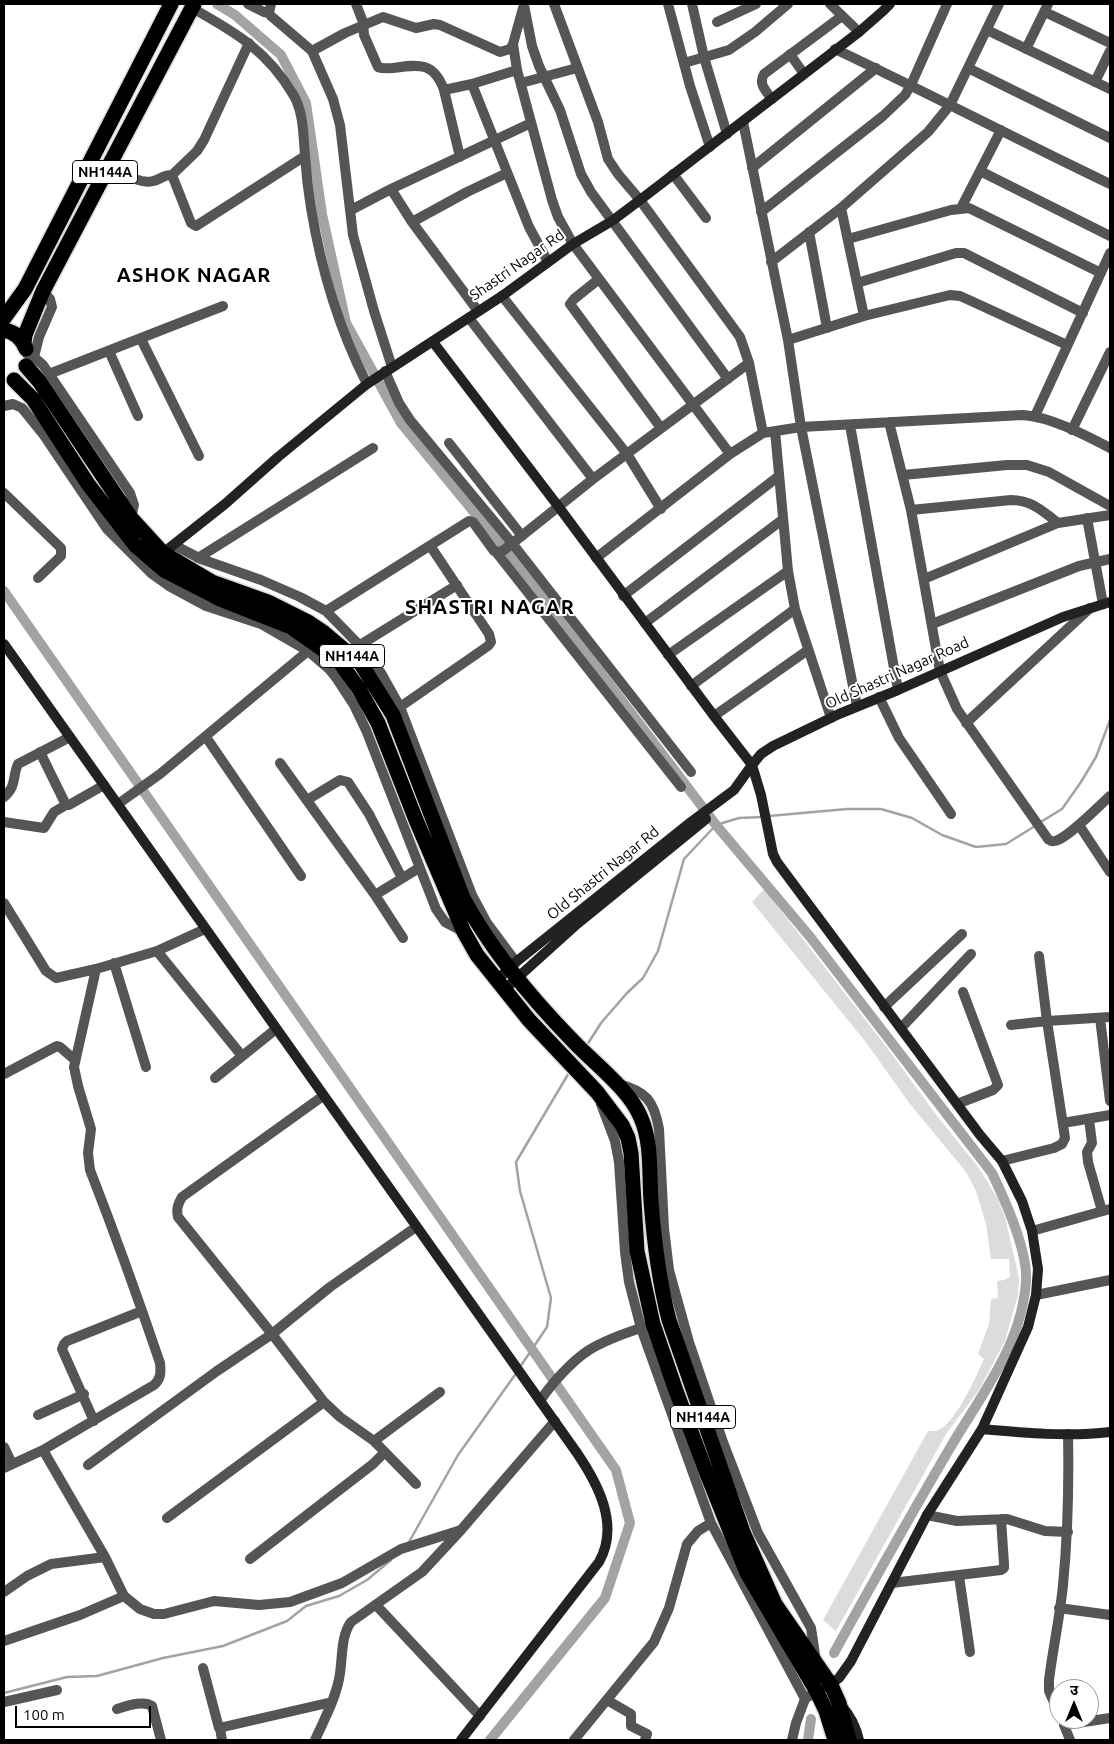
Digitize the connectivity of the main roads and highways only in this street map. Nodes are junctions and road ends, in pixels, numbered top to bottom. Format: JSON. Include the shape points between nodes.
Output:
{"nodes":[{"id":1,"x":171,"y":4,"type":"edge"},
{"id":2,"x":193,"y":6,"type":"edge"},
{"id":3,"x":4,"y":318,"type":"edge"},
{"id":4,"x":4,"y":330,"type":"edge"},
{"id":5,"x":28,"y":355,"type":"junction"},
{"id":6,"x":9,"y":382,"type":"edge"},
{"id":7,"x":509,"y":975,"type":"junction"},
{"id":8,"x":835,"y":1740,"type":"edge"},
{"id":9,"x":849,"y":1740,"type":"edge"}],
"edges":[{"from":1,"to":3,"type":"highway","number":"NH144A","via":[[25,289]]},
{"from":2,"to":5,"type":"highway","number":"NH144A","via":[[43,291],[25,336]]},
{"from":4,"to":5,"type":"highway","number":"NH144A","via":[[16,335]]},
{"from":5,"to":6,"type":"highway","number":"NH144A","via":[[20,376]]},
{"from":5,"to":7,"type":"highway","number":"NH144A","via":[[39,381],[131,518],[212,582],[268,602],[308,622],[361,664],[393,715],[464,898]]},
{"from":6,"to":7,"type":"highway","number":"NH144A","via":[[33,399],[88,484],[135,545],[164,570],[212,595],[291,627],[338,660],[359,688],[378,723],[464,932],[477,955]]},
{"from":7,"to":8,"type":"highway","number":"NH144A","via":[[529,1020],[597,1092],[628,1138],[647,1326],[747,1573],[811,1695],[830,1723]]},
{"from":7,"to":9,"type":"highway","number":"NH144A","via":[[635,1106],[646,1134],[653,1230],[664,1300],[675,1319],[743,1532],[775,1604],[831,1685]]}]}
